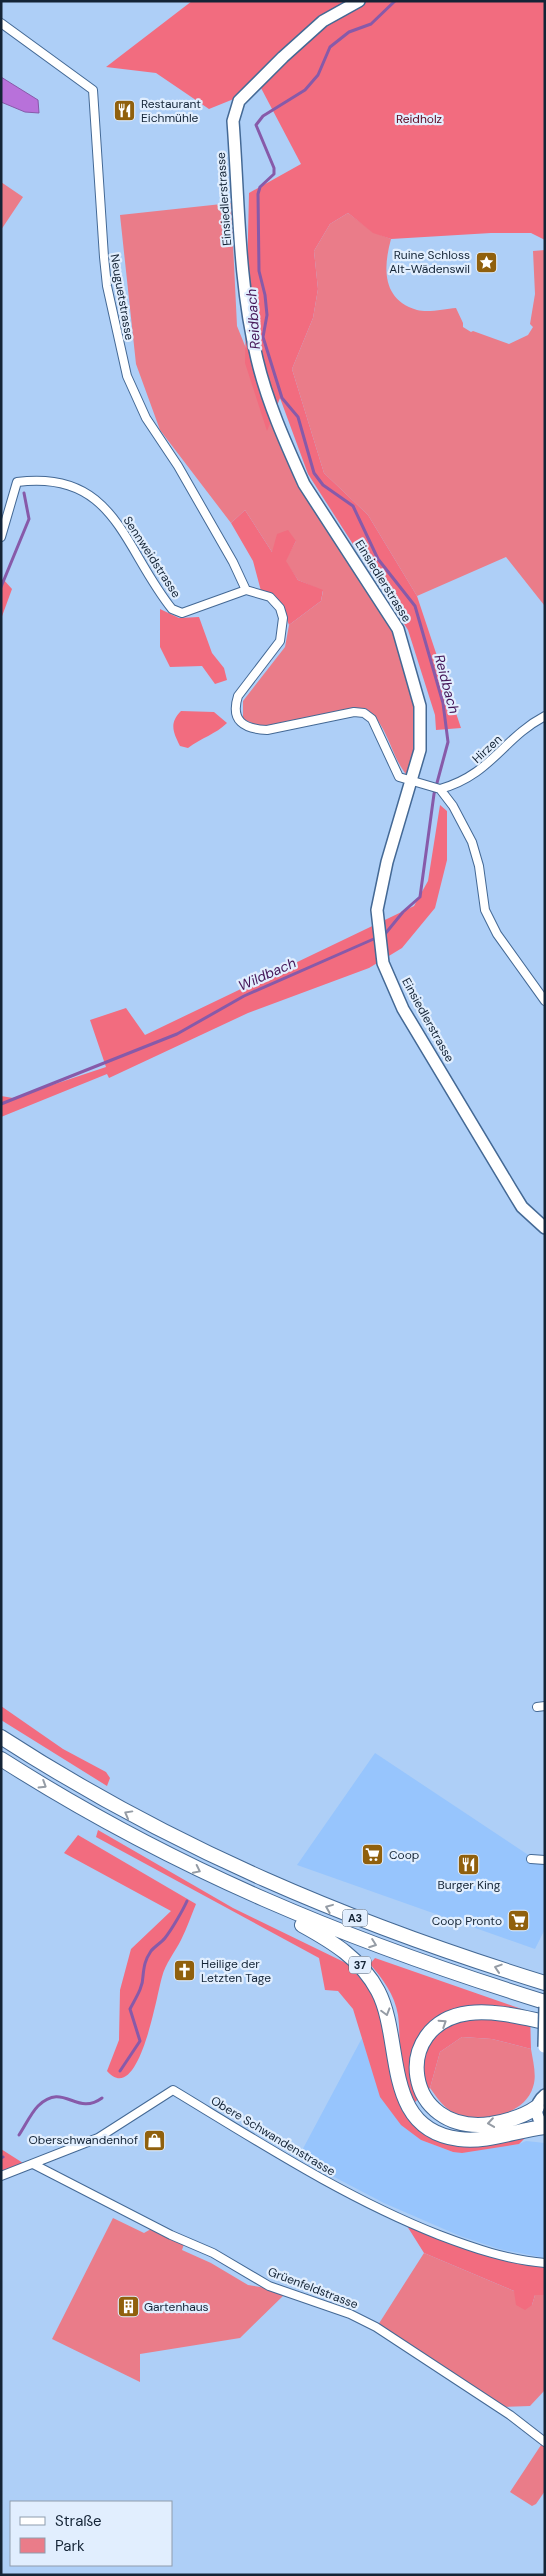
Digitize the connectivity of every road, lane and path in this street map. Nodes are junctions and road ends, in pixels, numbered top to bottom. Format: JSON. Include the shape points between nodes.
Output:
{"nodes":[{"id":1,"x":359,"y":1,"type":"edge"},
{"id":2,"x":1,"y":23,"type":"edge"},
{"id":3,"x":1,"y":538,"type":"edge"},
{"id":4,"x":246,"y":590,"type":"junction"},
{"id":5,"x":545,"y":716,"type":"edge"},
{"id":6,"x":412,"y":782,"type":"junction"},
{"id":7,"x":440,"y":790,"type":"junction"},
{"id":8,"x":545,"y":1001,"type":"edge"},
{"id":9,"x":545,"y":1228,"type":"edge"},
{"id":10,"x":1,"y":1737,"type":"edge"},
{"id":11,"x":1,"y":1759,"type":"edge"},
{"id":12,"x":531,"y":1859,"type":"dead end"},
{"id":13,"x":545,"y":1860,"type":"edge"},
{"id":14,"x":231,"y":1886,"type":"junction"},
{"id":15,"x":545,"y":1983,"type":"edge"},
{"id":16,"x":545,"y":2002,"type":"edge"},
{"id":17,"x":545,"y":2007,"type":"edge"},
{"id":18,"x":545,"y":2022,"type":"edge"},
{"id":19,"x":544,"y":2051,"type":"edge"},
{"id":20,"x":545,"y":2095,"type":"edge"},
{"id":21,"x":537,"y":2107,"type":"junction"},
{"id":22,"x":545,"y":2127,"type":"edge"},
{"id":23,"x":33,"y":2164,"type":"junction"},
{"id":24,"x":1,"y":2176,"type":"edge"},
{"id":25,"x":545,"y":2263,"type":"edge"},
{"id":26,"x":545,"y":2442,"type":"edge"}],
"edges":[{"from":1,"to":6,"type":"main road","name":"Einsiedlerstrasse","via":[[323,21],[239,101],[233,121],[240,236],[256,357],[292,458],[304,484],[390,614],[406,648],[420,706],[422,733]]},
{"from":2,"to":4,"type":"street","name":"Neuguetstrasse","via":[[93,90],[104,257],[127,376],[146,418],[178,466]]},
{"from":3,"to":4,"type":"street","name":"Sennweidstrasse","via":[[17,482],[41,480],[67,484],[97,499],[112,516],[172,609],[182,613]]},
{"from":4,"to":6,"type":"street","via":[[270,597],[280,608],[283,630],[280,641],[238,696],[234,706],[244,726],[267,730],[354,712],[364,713],[380,731],[400,778]]},
{"from":5,"to":7,"type":"street","name":"Hirzen","via":[[517,736],[478,773]]},
{"from":6,"to":7,"type":"street"},
{"from":6,"to":9,"type":"main road","name":"Einsiedlerstrasse","via":[[377,910],[383,963],[403,1008],[522,1207]]},
{"from":7,"to":8,"type":"street","via":[[472,842],[485,910],[497,934]]},
{"from":15,"to":10,"type":"highway","number":"A3","one_way":true,"via":[[388,1931],[256,1877],[134,1817]]},
{"from":11,"to":14,"type":"highway","number":"A3","one_way":true,"via":[[106,1823]]},
{"from":12,"to":13,"type":"street"},
{"from":14,"to":16,"type":"highway","number":"A3","one_way":true,"via":[[372,1944]]},
{"from":14,"to":22,"type":"highway","number":"37","one_way":true,"via":[[329,1940],[362,1968],[383,2004],[401,2091],[408,2107],[421,2122],[442,2134],[470,2140]]},
{"from":17,"to":19,"type":"main road","bridge":true},
{"from":21,"to":18,"type":"highway","one_way":true,"via":[[522,2116],[495,2123],[455,2122],[427,2102],[418,2081],[417,2061],[421,2046],[429,2035],[453,2017],[484,2013]]},
{"from":20,"to":21,"type":"main road"},
{"from":21,"to":22,"type":"main road","via":[[537,2116]]},
{"from":23,"to":24,"type":"street","name":"Obere Schwandenstrasse"},
{"from":23,"to":25,"type":"street","name":"Obere Schwandenstrasse","via":[[98,2138],[173,2090],[304,2169],[393,2216],[467,2246]]},
{"from":23,"to":26,"type":"street","name":"Grüenfeldstrasse","via":[[213,2253],[269,2286],[350,2314],[376,2327],[510,2415]]}]}
